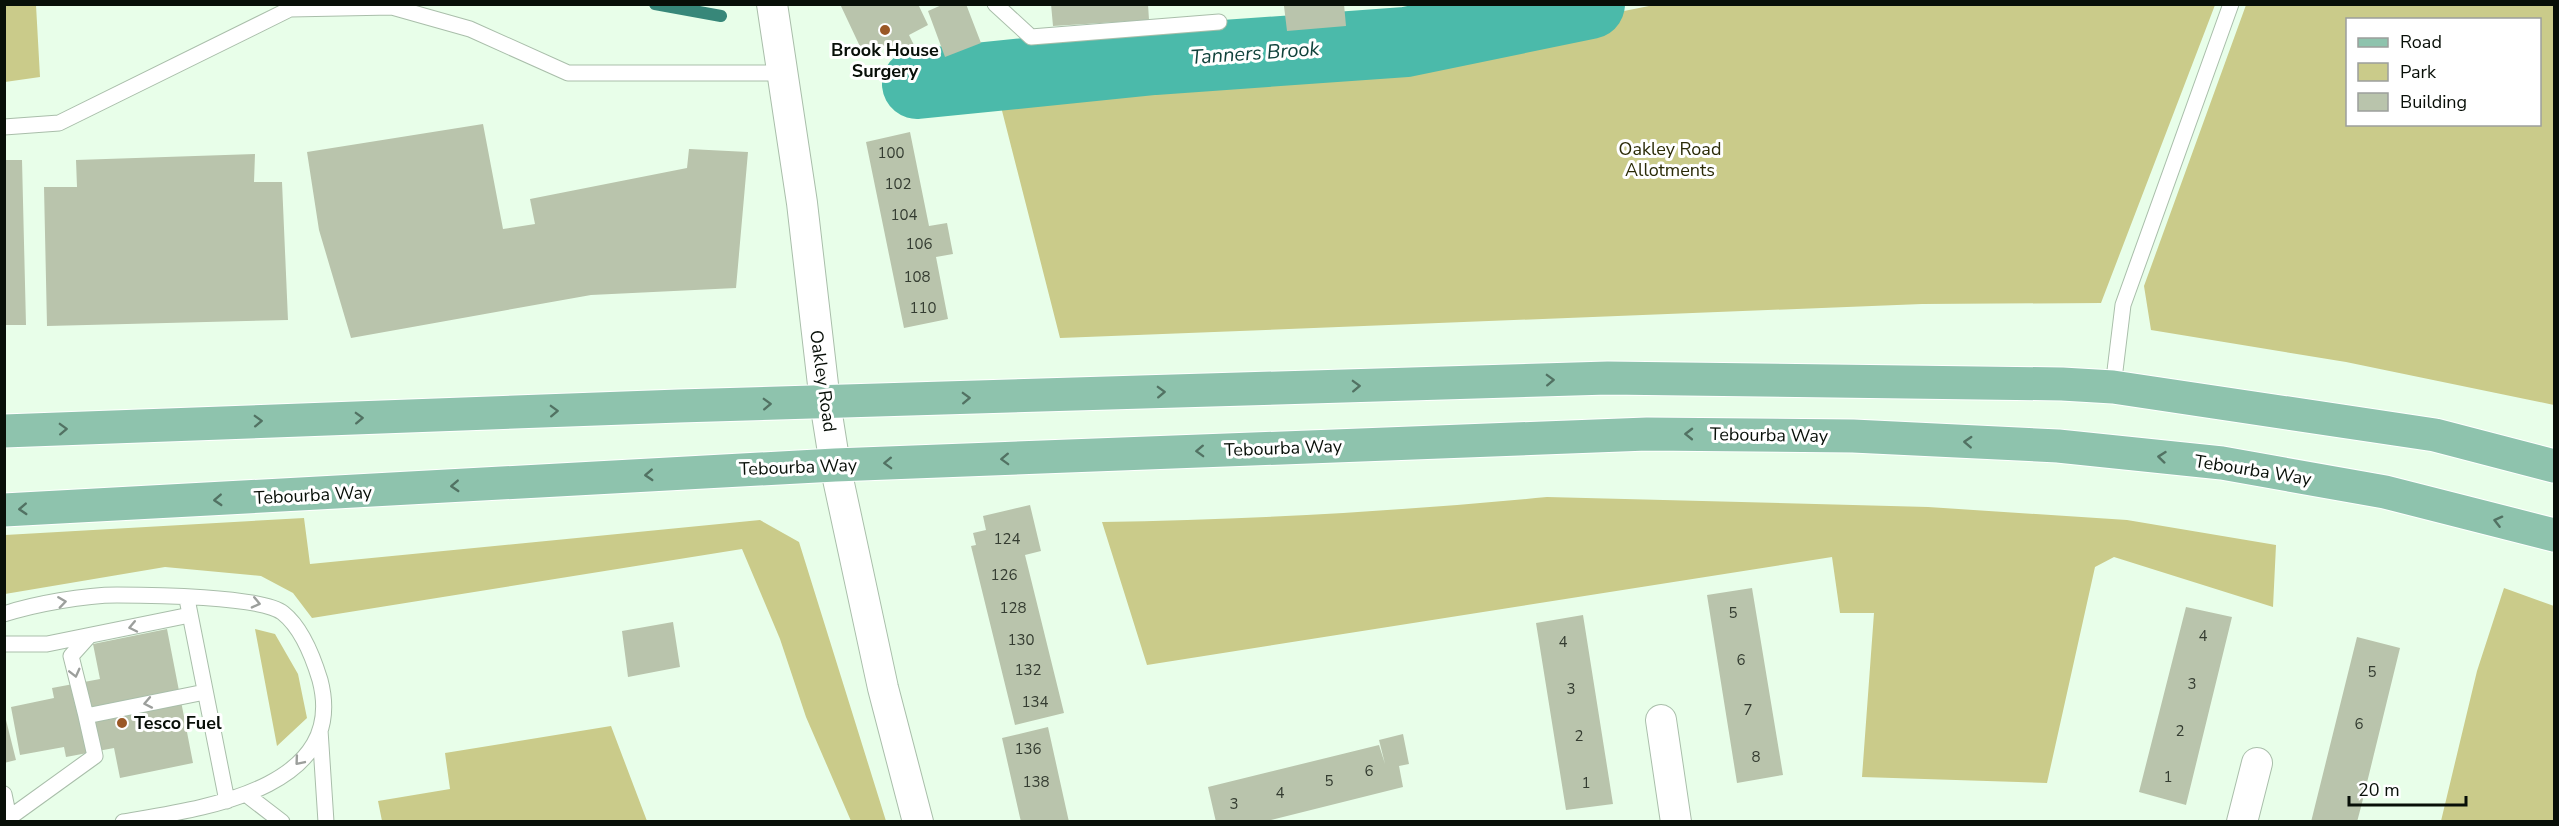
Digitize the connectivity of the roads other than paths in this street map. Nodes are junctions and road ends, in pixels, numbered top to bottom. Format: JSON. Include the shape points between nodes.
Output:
{"nodes":[{"id":1,"x":772,"y":4,"type":"edge"},
{"id":2,"x":995,"y":4,"type":"edge"},
{"id":3,"x":2231,"y":4,"type":"edge"},
{"id":4,"x":1219,"y":22,"type":"dead end"},
{"id":5,"x":782,"y":73,"type":"junction"},
{"id":6,"x":4,"y":127,"type":"edge"},
{"id":7,"x":2113,"y":387,"type":"junction"},
{"id":8,"x":825,"y":402,"type":"junction"},
{"id":9,"x":4,"y":431,"type":"edge"},
{"id":10,"x":835,"y":465,"type":"junction"},
{"id":11,"x":2554,"y":466,"type":"edge"},
{"id":12,"x":4,"y":510,"type":"edge"},
{"id":13,"x":2554,"y":536,"type":"edge"},
{"id":14,"x":187,"y":599,"type":"junction"},
{"id":15,"x":4,"y":614,"type":"edge"},
{"id":16,"x":190,"y":615,"type":"junction"},
{"id":17,"x":89,"y":636,"type":"junction"},
{"id":18,"x":4,"y":644,"type":"edge"},
{"id":19,"x":205,"y":692,"type":"junction"},
{"id":20,"x":86,"y":716,"type":"junction"},
{"id":21,"x":1661,"y":720,"type":"dead end"},
{"id":22,"x":320,"y":730,"type":"junction"},
{"id":23,"x":2257,"y":763,"type":"dead end"},
{"id":24,"x":4,"y":794,"type":"edge"},
{"id":25,"x":247,"y":795,"type":"junction"},
{"id":26,"x":227,"y":801,"type":"junction"},
{"id":27,"x":10,"y":820,"type":"edge"},
{"id":28,"x":123,"y":822,"type":"edge"},
{"id":29,"x":282,"y":822,"type":"edge"},
{"id":30,"x":326,"y":822,"type":"edge"},
{"id":31,"x":918,"y":822,"type":"edge"},
{"id":32,"x":1676,"y":822,"type":"edge"},
{"id":33,"x":2242,"y":822,"type":"edge"}],
"edges":[{"from":1,"to":5,"type":"street","name":"Oakley Road"},
{"from":2,"to":4,"type":"lane","via":[[1031,37]]},
{"from":3,"to":7,"type":"lane","via":[[2123,305]]},
{"from":5,"to":6,"type":"lane","via":[[568,73],[470,28],[392,7],[290,9],[59,123]]},
{"from":5,"to":8,"type":"street","name":"Oakley Road"},
{"from":8,"to":7,"type":"main road","one_way":true,"via":[[1608,378]]},
{"from":7,"to":11,"type":"main road","via":[[2434,435]]},
{"from":9,"to":8,"type":"main road","one_way":true},
{"from":8,"to":10,"type":"street","name":"Oakley Road"},
{"from":10,"to":12,"type":"main road","name":"Tebourba Way","one_way":true},
{"from":13,"to":10,"type":"main road","name":"Tebourba Way","one_way":true,"via":[[2385,492],[2222,463],[2058,446],[1853,436],[1647,434]]},
{"from":10,"to":31,"type":"street","name":"Oakley Road","via":[[878,666]]},
{"from":15,"to":14,"type":"lane","one_way":true,"via":[[115,595]]},
{"from":14,"to":16,"type":"lane"},
{"from":14,"to":22,"type":"lane","one_way":true,"via":[[241,600],[282,612],[305,642],[316,668],[323,694]]},
{"from":16,"to":17,"type":"lane","one_way":true},
{"from":16,"to":19,"type":"lane"},
{"from":17,"to":18,"type":"lane","via":[[38,645]]},
{"from":17,"to":20,"type":"lane","one_way":true,"via":[[71,656]]},
{"from":19,"to":20,"type":"lane","one_way":true},
{"from":19,"to":26,"type":"lane"},
{"from":20,"to":27,"type":"lane","via":[[95,756]]},
{"from":21,"to":32,"type":"street"},
{"from":22,"to":25,"type":"lane","one_way":true,"via":[[286,776]]},
{"from":22,"to":30,"type":"lane"},
{"from":23,"to":33,"type":"street"},
{"from":24,"to":27,"type":"lane"},
{"from":25,"to":26,"type":"lane"},
{"from":25,"to":29,"type":"lane"},
{"from":26,"to":28,"type":"lane"}]}
